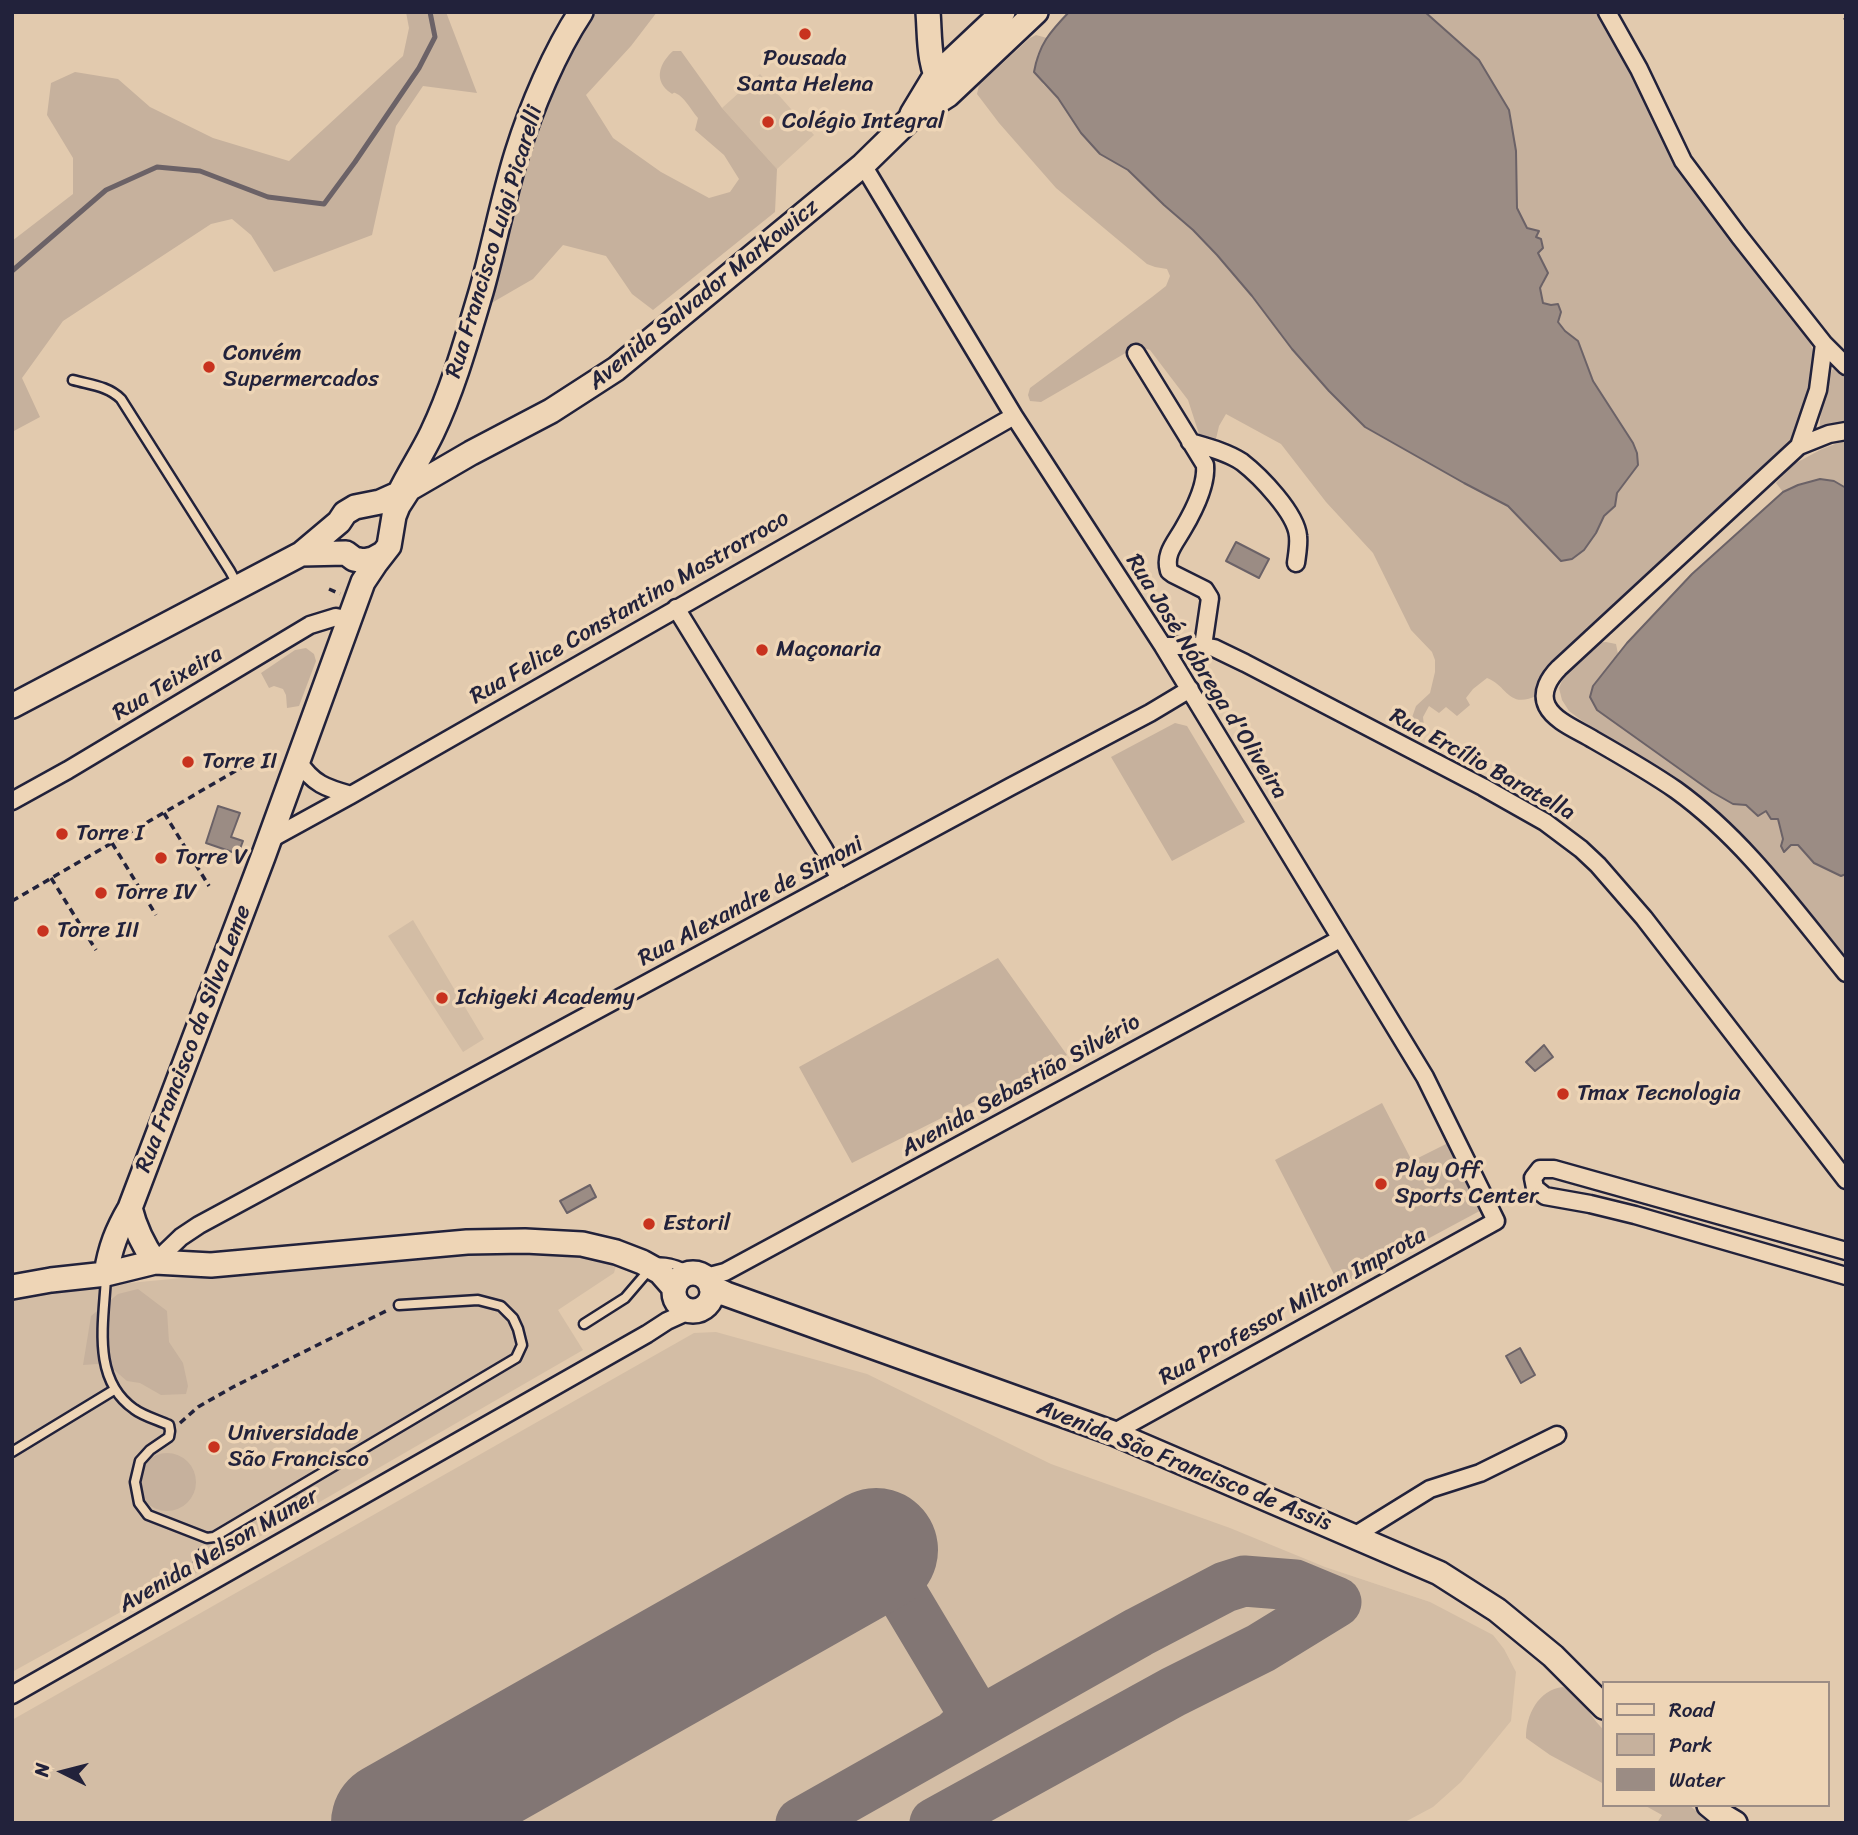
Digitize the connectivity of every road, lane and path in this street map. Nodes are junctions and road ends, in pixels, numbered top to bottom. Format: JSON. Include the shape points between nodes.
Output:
{"nodes":[{"id":1,"x":581,"y":12,"type":"edge"},
{"id":2,"x":928,"y":12,"type":"edge"},
{"id":3,"x":1003,"y":12,"type":"edge"},
{"id":4,"x":1037,"y":12,"type":"edge"},
{"id":5,"x":1607,"y":12,"type":"edge"},
{"id":6,"x":942,"y":85,"type":"junction"},
{"id":7,"x":863,"y":165,"type":"junction"},
{"id":8,"x":1824,"y":344,"type":"junction"},
{"id":9,"x":1136,"y":353,"type":"dead end"},
{"id":10,"x":1846,"y":366,"type":"edge"},
{"id":11,"x":74,"y":380,"type":"dead end"},
{"id":12,"x":1014,"y":416,"type":"junction"},
{"id":13,"x":1846,"y":430,"type":"edge"},
{"id":14,"x":431,"y":436,"type":"junction"},
{"id":15,"x":1190,"y":442,"type":"junction"},
{"id":16,"x":1799,"y":446,"type":"junction"},
{"id":17,"x":458,"y":459,"type":"junction"},
{"id":18,"x":404,"y":492,"type":"junction"},
{"id":19,"x":369,"y":505,"type":"junction"},
{"id":20,"x":339,"y":522,"type":"junction"},
{"id":21,"x":391,"y":526,"type":"junction"},
{"id":22,"x":346,"y":553,"type":"junction"},
{"id":23,"x":301,"y":554,"type":"junction"},
{"id":24,"x":382,"y":554,"type":"junction"},
{"id":25,"x":1296,"y":564,"type":"dead end"},
{"id":26,"x":239,"y":587,"type":"junction"},
{"id":27,"x":360,"y":594,"type":"junction"},
{"id":28,"x":676,"y":608,"type":"junction"},
{"id":29,"x":350,"y":620,"type":"junction"},
{"id":30,"x":1163,"y":646,"type":"junction"},
{"id":31,"x":1203,"y":646,"type":"junction"},
{"id":32,"x":1190,"y":690,"type":"junction"},
{"id":33,"x":12,"y":706,"type":"edge"},
{"id":34,"x":288,"y":764,"type":"junction"},
{"id":35,"x":351,"y":795,"type":"junction"},
{"id":36,"x":12,"y":801,"type":"edge"},
{"id":37,"x":164,"y":813,"type":"junction"},
{"id":38,"x":269,"y":840,"type":"junction"},
{"id":39,"x":112,"y":843,"type":"junction"},
{"id":40,"x":51,"y":878,"type":"junction"},
{"id":41,"x":840,"y":879,"type":"junction"},
{"id":42,"x":209,"y":886,"type":"dead end"},
{"id":43,"x":12,"y":901,"type":"edge"},
{"id":44,"x":156,"y":915,"type":"dead end"},
{"id":45,"x":1339,"y":939,"type":"junction"},
{"id":46,"x":96,"y":950,"type":"dead end"},
{"id":47,"x":1846,"y":973,"type":"edge"},
{"id":48,"x":1846,"y":1180,"type":"edge"},
{"id":49,"x":130,"y":1208,"type":"junction"},
{"id":50,"x":1496,"y":1221,"type":"joint"},
{"id":51,"x":1846,"y":1251,"type":"edge"},
{"id":52,"x":155,"y":1262,"type":"junction"},
{"id":53,"x":651,"y":1266,"type":"junction"},
{"id":54,"x":106,"y":1274,"type":"junction"},
{"id":55,"x":1846,"y":1276,"type":"edge"},
{"id":56,"x":713,"y":1284,"type":"junction"},
{"id":57,"x":12,"y":1287,"type":"edge"},
{"id":58,"x":679,"y":1299,"type":"junction"},
{"id":59,"x":399,"y":1305,"type":"joint"},
{"id":60,"x":584,"y":1324,"type":"dead end"},
{"id":61,"x":114,"y":1391,"type":"junction"},
{"id":62,"x":170,"y":1431,"type":"junction"},
{"id":63,"x":1113,"y":1433,"type":"junction"},
{"id":64,"x":1556,"y":1435,"type":"dead end"},
{"id":65,"x":12,"y":1452,"type":"edge"},
{"id":66,"x":1354,"y":1536,"type":"junction"},
{"id":67,"x":12,"y":1696,"type":"edge"},
{"id":68,"x":1602,"y":1705,"type":"edge"},
{"id":69,"x":1712,"y":1807,"type":"edge"},
{"id":70,"x":1735,"y":1823,"type":"edge"}],
"edges":[{"from":1,"to":14,"type":"street","name":"Rua Francisco Luigi Picarelli","via":[[552,66],[517,152],[481,292]]},
{"from":2,"to":6,"type":"street","via":[[932,58]]},
{"from":3,"to":6,"type":"street","name":"Avenida Salvador Markowicz"},
{"from":4,"to":6,"type":"street","name":"Avenida Salvador Markowicz"},
{"from":5,"to":8,"type":"street","via":[[1683,161]]},
{"from":6,"to":7,"type":"street","name":"Avenida Salvador Markowicz"},
{"from":7,"to":12,"type":"street","name":"Rua José Nóbrega d'Oliveira"},
{"from":7,"to":17,"type":"street","name":"Avenida Salvador Markowicz","via":[[616,369],[551,411]]},
{"from":8,"to":10,"type":"street"},
{"from":8,"to":16,"type":"street","via":[[1818,390]]},
{"from":9,"to":15,"type":"street"},
{"from":11,"to":26,"type":"lane","via":[[103,387],[121,399]]},
{"from":12,"to":28,"type":"street","name":"Rua Felice Constantino Mastrorroco"},
{"from":12,"to":30,"type":"street","name":"Rua José Nóbrega d'Oliveira"},
{"from":13,"to":16,"type":"street"},
{"from":14,"to":17,"type":"street","via":[[430,446],[436,454]]},
{"from":14,"to":18,"type":"street","name":"Rua Francisco Luigi Picarelli"},
{"from":15,"to":25,"type":"street","via":[[1241,461],[1278,499],[1298,534]]},
{"from":15,"to":31,"type":"street","via":[[1206,473],[1167,561],[1169,571],[1209,593]]},
{"from":16,"to":47,"type":"street","via":[[1552,675],[1546,700],[1561,720],[1676,791],[1749,853]]},
{"from":17,"to":18,"type":"street","name":"Avenida Salvador Markowicz"},
{"from":18,"to":19,"type":"street","name":"Avenida Salvador Markowicz"},
{"from":18,"to":21,"type":"street","name":"Rua Francisco Luigi Picarelli"},
{"from":19,"to":20,"type":"street","via":[[355,507]]},
{"from":19,"to":21,"type":"street","via":[[380,509]]},
{"from":20,"to":22,"type":"street","via":[[337,534]]},
{"from":20,"to":23,"type":"street"},
{"from":21,"to":24,"type":"street"},
{"from":22,"to":23,"type":"street"},
{"from":22,"to":24,"type":"street","via":[[363,561]]},
{"from":22,"to":27,"type":"street"},
{"from":23,"to":26,"type":"street"},
{"from":24,"to":27,"type":"street","name":"Rua Francisco da Silva Leme"},
{"from":26,"to":33,"type":"street"},
{"from":27,"to":29,"type":"street","name":"Rua Francisco da Silva Leme"},
{"from":28,"to":35,"type":"street","name":"Rua Felice Constantino Mastrorroco"},
{"from":28,"to":41,"type":"street"},
{"from":29,"to":34,"type":"street","name":"Rua Francisco da Silva Leme"},
{"from":29,"to":36,"type":"street","name":"Rua Teixeira","via":[[336,617],[310,625]]},
{"from":30,"to":31,"type":"street","name":"Rua Ercílio Baratella"},
{"from":30,"to":32,"type":"street","name":"Rua José Nóbrega d'Oliveira"},
{"from":31,"to":48,"type":"street","name":"Rua Ercílio Baratella","via":[[1256,668],[1483,787],[1545,822],[1581,849],[1644,918]]},
{"from":32,"to":41,"type":"street","name":"Rua Alexandre de Simoni"},
{"from":32,"to":45,"type":"street","name":"Rua José Nóbrega d'Oliveira"},
{"from":34,"to":35,"type":"street","via":[[328,788]]},
{"from":34,"to":37,"type":"path","via":[[256,759]]},
{"from":34,"to":38,"type":"street","name":"Rua Francisco da Silva Leme"},
{"from":35,"to":38,"type":"street","name":"Rua Felice Constantino Mastrorroco"},
{"from":37,"to":39,"type":"path"},
{"from":37,"to":42,"type":"path"},
{"from":38,"to":49,"type":"street","name":"Rua Francisco da Silva Leme"},
{"from":39,"to":40,"type":"path"},
{"from":39,"to":44,"type":"path"},
{"from":40,"to":43,"type":"path"},
{"from":40,"to":46,"type":"path"},
{"from":41,"to":52,"type":"street","name":"Rua Alexandre de Simoni","via":[[199,1225]]},
{"from":45,"to":50,"type":"street","name":"Rua José Nóbrega d'Oliveira","via":[[1424,1077]]},
{"from":45,"to":56,"type":"street","name":"Avenida Sebastião Silvério"},
{"from":49,"to":52,"type":"street","via":[[143,1245]]},
{"from":49,"to":54,"type":"street","name":"Rua Francisco da Silva Leme","via":[[110,1251]]},
{"from":50,"to":63,"type":"street","name":"Rua Professor Milton Improta"},
{"from":51,"to":55,"type":"street","via":[[1554,1170],[1540,1169],[1533,1178],[1535,1188],[1545,1196],[1635,1215]]},
{"from":52,"to":53,"type":"street","via":[[211,1265],[525,1241],[582,1244]]},
{"from":52,"to":54,"type":"street"},
{"from":53,"to":56,"type":"lane","via":[[660,1262]]},
{"from":53,"to":58,"type":"street"},
{"from":53,"to":60,"type":"lane","via":[[625,1298]]},
{"from":54,"to":57,"type":"street"},
{"from":54,"to":61,"type":"lane","via":[[102,1345]]},
{"from":56,"to":58,"type":"street","via":[[707,1305],[699,1310]]},
{"from":56,"to":58,"type":"street","via":[[687,1274],[678,1280]]},
{"from":56,"to":63,"type":"street","name":"Avenida São Francisco de Assis"},
{"from":58,"to":67,"type":"street","name":"Avenida Nelson Muner","via":[[667,1321],[623,1348]]},
{"from":59,"to":62,"type":"path","via":[[233,1387],[198,1407]]},
{"from":59,"to":62,"type":"lane","via":[[478,1300],[501,1307],[513,1318],[522,1345],[516,1358],[211,1538],[148,1515],[139,1503],[135,1482],[141,1461]]},
{"from":61,"to":62,"type":"lane","via":[[134,1410],[169,1424]]},
{"from":61,"to":65,"type":"lane"},
{"from":63,"to":66,"type":"street","name":"Avenida São Francisco de Assis"},
{"from":64,"to":66,"type":"street","via":[[1480,1473],[1430,1489]]},
{"from":66,"to":68,"type":"street","name":"Avenida São Francisco de Assis","via":[[1439,1573],[1497,1610]]},
{"from":69,"to":70,"type":"street"}]}
